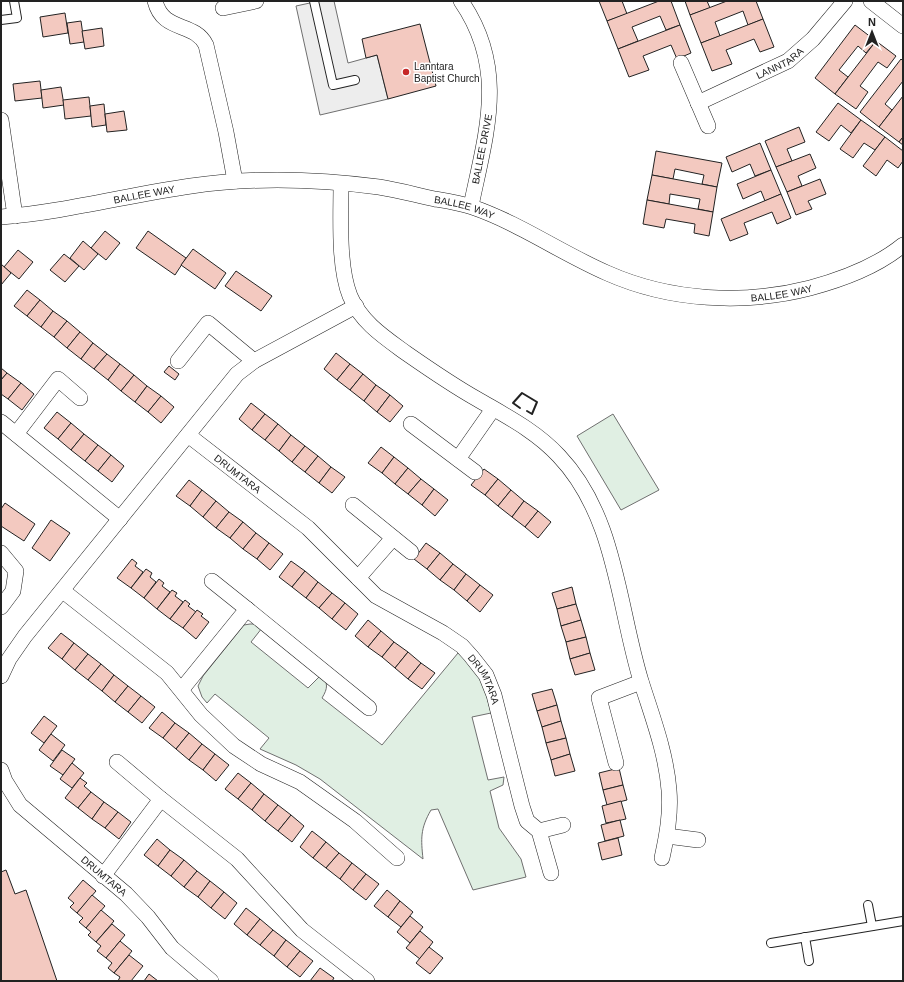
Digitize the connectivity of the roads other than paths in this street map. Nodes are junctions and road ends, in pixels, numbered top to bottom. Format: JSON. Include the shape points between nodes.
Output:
{"nodes":[{"id":1,"x":14,"y":1,"type":"edge"},
{"id":2,"x":155,"y":1,"type":"edge"},
{"id":3,"x":256,"y":1,"type":"edge"},
{"id":4,"x":314,"y":1,"type":"edge"},
{"id":5,"x":461,"y":1,"type":"edge"},
{"id":6,"x":845,"y":1,"type":"edge"},
{"id":7,"x":871,"y":1,"type":"edge"},
{"id":8,"x":223,"y":8,"type":"dead end"},
{"id":9,"x":1,"y":20,"type":"edge"},
{"id":10,"x":903,"y":26,"type":"edge"},
{"id":11,"x":681,"y":62,"type":"dead end"},
{"id":12,"x":355,"y":80,"type":"dead end"},
{"id":13,"x":698,"y":103,"type":"junction"},
{"id":14,"x":1,"y":120,"type":"edge"},
{"id":15,"x":708,"y":126,"type":"dead end"},
{"id":16,"x":235,"y":181,"type":"junction"},
{"id":17,"x":341,"y":184,"type":"junction"},
{"id":18,"x":470,"y":206,"type":"junction"},
{"id":19,"x":8,"y":216,"type":"edge"},
{"id":20,"x":903,"y":245,"type":"edge"},
{"id":21,"x":356,"y":306,"type":"junction"},
{"id":22,"x":254,"y":360,"type":"junction"},
{"id":23,"x":178,"y":361,"type":"dead end"},
{"id":24,"x":80,"y":398,"type":"dead end"},
{"id":25,"x":493,"y":409,"type":"junction"},
{"id":26,"x":1,"y":422,"type":"edge"},
{"id":27,"x":411,"y":424,"type":"dead end"},
{"id":28,"x":16,"y":434,"type":"junction"},
{"id":29,"x":188,"y":435,"type":"junction"},
{"id":30,"x":458,"y":459,"type":"junction"},
{"id":31,"x":475,"y":472,"type":"dead end"},
{"id":32,"x":353,"y":505,"type":"dead end"},
{"id":33,"x":120,"y":519,"type":"junction"},
{"id":34,"x":393,"y":538,"type":"junction"},
{"id":35,"x":411,"y":552,"type":"dead end"},
{"id":36,"x":1,"y":553,"type":"edge"},
{"id":37,"x":358,"y":578,"type":"junction"},
{"id":38,"x":212,"y":581,"type":"dead end"},
{"id":39,"x":63,"y":591,"type":"junction"},
{"id":40,"x":1,"y":607,"type":"edge"},
{"id":41,"x":247,"y":609,"type":"junction"},
{"id":42,"x":1,"y":676,"type":"edge"},
{"id":43,"x":641,"y":682,"type":"junction"},
{"id":44,"x":182,"y":689,"type":"junction"},
{"id":45,"x":369,"y":708,"type":"dead end"},
{"id":46,"x":117,"y":762,"type":"dead end"},
{"id":47,"x":616,"y":763,"type":"dead end"},
{"id":48,"x":1,"y":770,"type":"edge"},
{"id":49,"x":161,"y":799,"type":"junction"},
{"id":50,"x":563,"y":825,"type":"dead end"},
{"id":51,"x":539,"y":831,"type":"junction"},
{"id":52,"x":667,"y":836,"type":"junction"},
{"id":53,"x":698,"y":840,"type":"dead end"},
{"id":54,"x":397,"y":858,"type":"dead end"},
{"id":55,"x":662,"y":858,"type":"dead end"},
{"id":56,"x":551,"y":874,"type":"dead end"},
{"id":57,"x":104,"y":876,"type":"junction"},
{"id":58,"x":868,"y":905,"type":"dead end"},
{"id":59,"x":903,"y":921,"type":"edge"},
{"id":60,"x":872,"y":926,"type":"junction"},
{"id":61,"x":805,"y":937,"type":"junction"},
{"id":62,"x":771,"y":942,"type":"dead end"},
{"id":63,"x":809,"y":961,"type":"dead end"},
{"id":64,"x":211,"y":981,"type":"edge"},
{"id":65,"x":367,"y":981,"type":"edge"}],
"edges":[{"from":1,"to":9,"type":"lane","via":[[17,18]]},
{"from":2,"to":16,"type":"street","via":[[159,13],[167,21],[197,34],[206,45]]},
{"from":3,"to":8,"type":"street"},
{"from":4,"to":12,"type":"lane","via":[[333,85]]},
{"from":5,"to":18,"type":"street","name":"BALLEE DRIVE","via":[[475,23],[484,48],[490,88],[489,122]]},
{"from":6,"to":13,"type":"street","name":"LANNTARA","via":[[813,39],[788,60]]},
{"from":7,"to":10,"type":"street"},
{"from":11,"to":13,"type":"street"},
{"from":13,"to":15,"type":"street"},
{"from":14,"to":19,"type":"street"},
{"from":16,"to":17,"type":"street","name":"BALLEE WAY","via":[[279,180]]},
{"from":16,"to":19,"type":"street","name":"BALLEE WAY"},
{"from":17,"to":18,"type":"street","name":"BALLEE WAY","via":[[380,187]]},
{"from":17,"to":21,"type":"street","via":[[344,268],[346,284]]},
{"from":18,"to":20,"type":"street","name":"BALLEE WAY","via":[[607,273],[652,288],[686,295],[736,299],[776,296],[840,279],[887,258]]},
{"from":21,"to":22,"type":"street"},
{"from":21,"to":25,"type":"street","via":[[364,320],[380,334],[438,375]]},
{"from":22,"to":23,"type":"street","via":[[208,323]]},
{"from":22,"to":29,"type":"street","via":[[237,374]]},
{"from":24,"to":28,"type":"street","via":[[58,379]]},
{"from":25,"to":30,"type":"street"},
{"from":25,"to":43,"type":"street","via":[[547,444],[567,465],[582,487],[608,544]]},
{"from":26,"to":28,"type":"street"},
{"from":27,"to":30,"type":"street"},
{"from":28,"to":33,"type":"street"},
{"from":29,"to":33,"type":"street"},
{"from":29,"to":37,"type":"street","name":"DRUMTARA","via":[[308,528]]},
{"from":30,"to":31,"type":"street"},
{"from":32,"to":34,"type":"street"},
{"from":33,"to":39,"type":"street"},
{"from":34,"to":35,"type":"street"},
{"from":34,"to":37,"type":"street"},
{"from":36,"to":40,"type":"street","via":[[16,571],[13,591]]},
{"from":37,"to":51,"type":"street","name":"DRUMTARA","via":[[387,604],[443,633],[462,646],[486,675],[494,696],[527,821]]},
{"from":38,"to":41,"type":"street"},
{"from":39,"to":42,"type":"street","via":[[25,636]]},
{"from":39,"to":44,"type":"street","via":[[167,673]]},
{"from":41,"to":44,"type":"street"},
{"from":41,"to":45,"type":"street"},
{"from":43,"to":47,"type":"street","via":[[599,698]]},
{"from":43,"to":52,"type":"street","via":[[653,716],[667,774],[670,802]]},
{"from":44,"to":54,"type":"street","via":[[201,715],[234,746],[261,764],[300,782],[355,821]]},
{"from":46,"to":49,"type":"street"},
{"from":48,"to":57,"type":"street","name":"DRUMTARA","via":[[20,805]]},
{"from":49,"to":57,"type":"street"},
{"from":49,"to":65,"type":"street","via":[[237,859],[302,930]]},
{"from":50,"to":51,"type":"street"},
{"from":51,"to":56,"type":"street","name":"DRUMTARA"},
{"from":52,"to":53,"type":"street"},
{"from":52,"to":55,"type":"street"},
{"from":57,"to":64,"type":"street","name":"DRUMTARA","via":[[136,903],[172,948]]},
{"from":58,"to":60,"type":"lane"},
{"from":59,"to":60,"type":"lane"},
{"from":60,"to":61,"type":"lane"},
{"from":61,"to":62,"type":"lane"},
{"from":61,"to":63,"type":"lane"}]}
